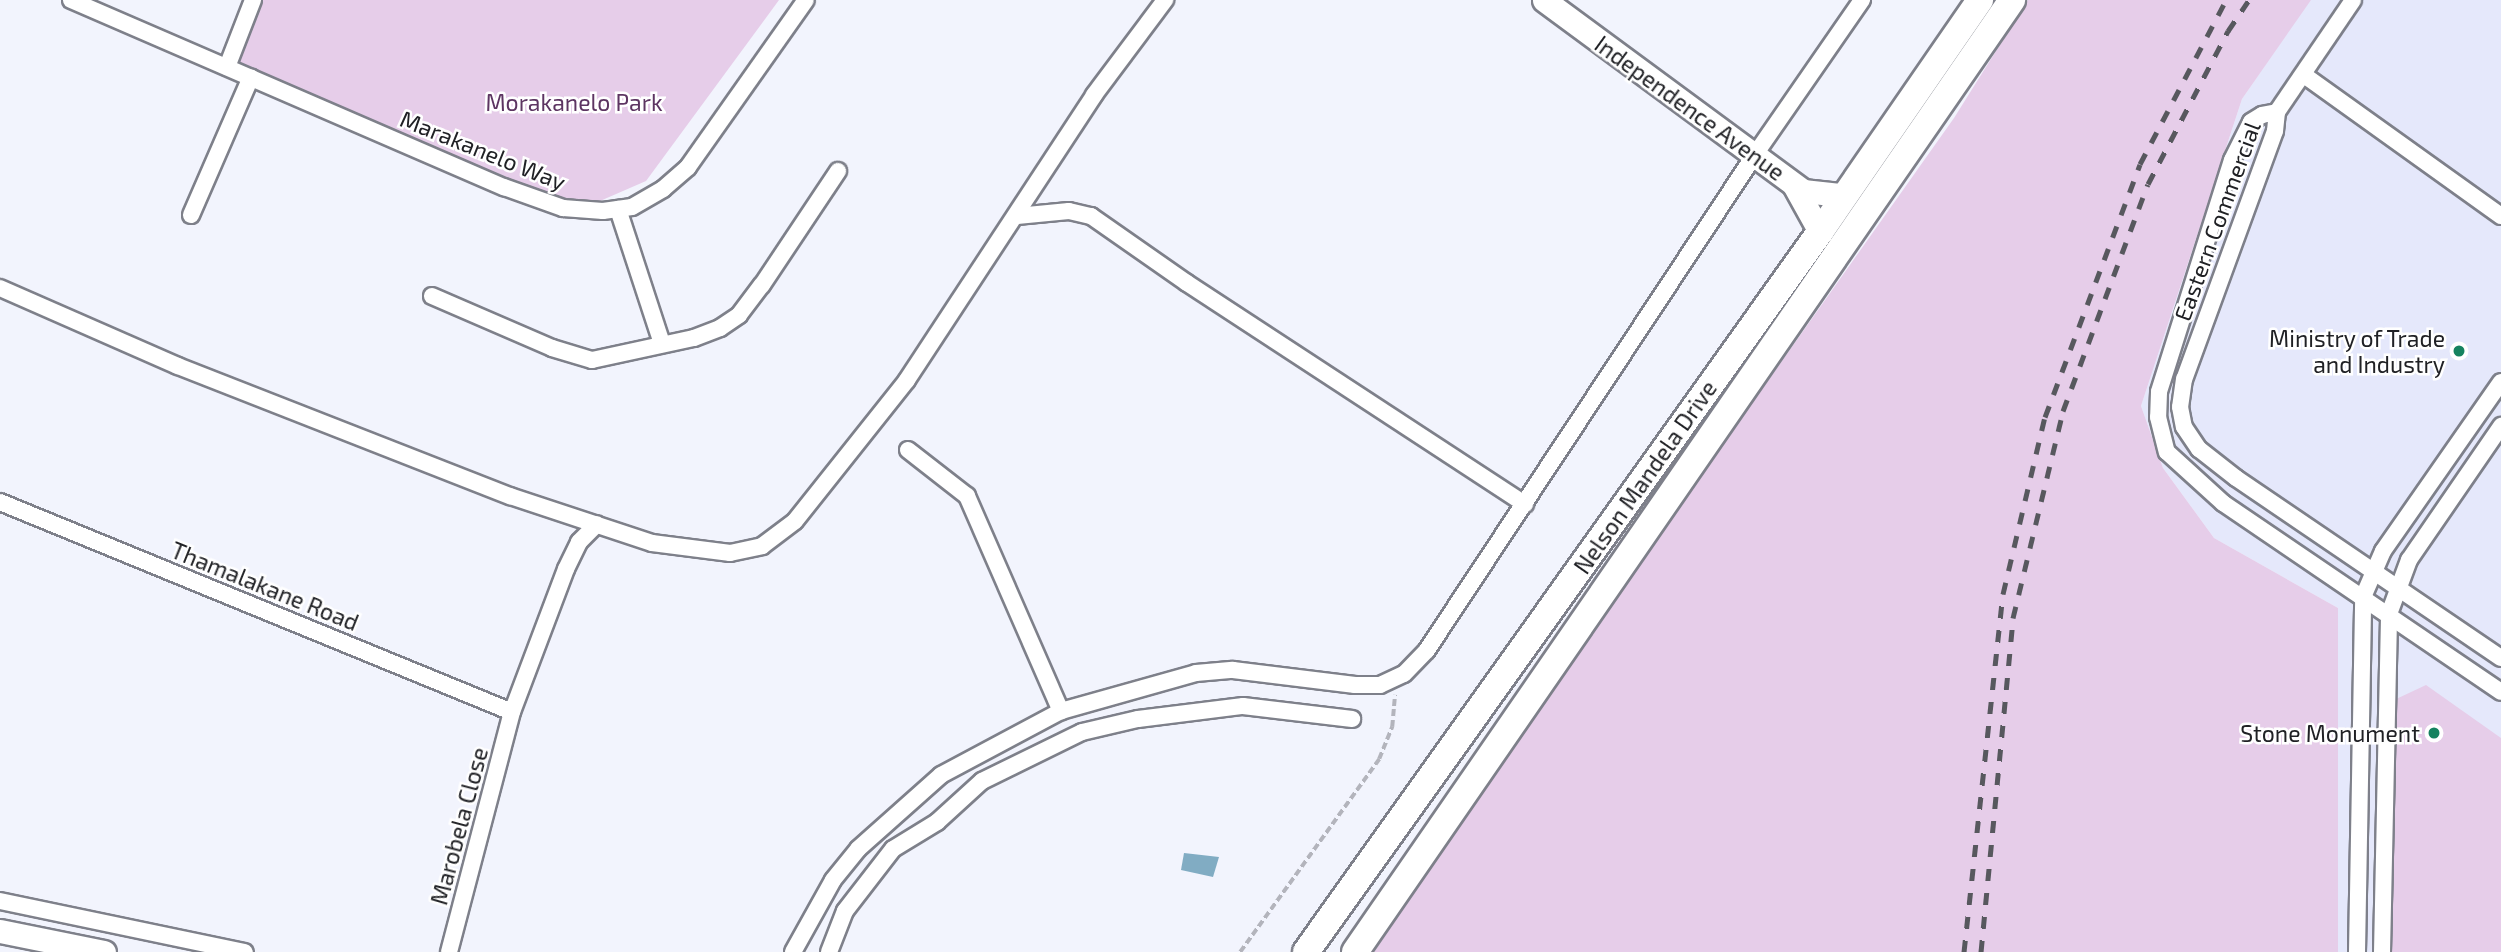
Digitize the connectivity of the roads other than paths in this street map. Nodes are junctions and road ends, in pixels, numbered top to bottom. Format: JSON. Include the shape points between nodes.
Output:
{"nodes":[{"id":1,"x":71,"y":0,"type":"edge"},
{"id":2,"x":253,"y":0,"type":"edge"},
{"id":3,"x":806,"y":0,"type":"edge"},
{"id":4,"x":1165,"y":0,"type":"edge"},
{"id":5,"x":1544,"y":0,"type":"edge"},
{"id":6,"x":1862,"y":0,"type":"edge"},
{"id":7,"x":1980,"y":0,"type":"edge"},
{"id":8,"x":2012,"y":0,"type":"edge"},
{"id":9,"x":2353,"y":0,"type":"edge"},
{"id":10,"x":227,"y":66,"type":"junction"},
{"id":11,"x":2304,"y":75,"type":"junction"},
{"id":12,"x":251,"y":77,"type":"junction"},
{"id":13,"x":2277,"y":112,"type":"junction"},
{"id":14,"x":1754,"y":156,"type":"junction"},
{"id":15,"x":838,"y":171,"type":"dead end"},
{"id":16,"x":1794,"y":185,"type":"junction"},
{"id":17,"x":1842,"y":195,"type":"junction"},
{"id":18,"x":618,"y":209,"type":"junction"},
{"id":19,"x":191,"y":215,"type":"dead end"},
{"id":20,"x":1017,"y":216,"type":"junction"},
{"id":21,"x":2501,"y":216,"type":"edge"},
{"id":22,"x":1820,"y":232,"type":"junction"},
{"id":23,"x":0,"y":288,"type":"edge"},
{"id":24,"x":432,"y":296,"type":"dead end"},
{"id":25,"x":662,"y":344,"type":"junction"},
{"id":26,"x":2501,"y":382,"type":"edge"},
{"id":27,"x":2501,"y":426,"type":"edge"},
{"id":28,"x":908,"y":450,"type":"dead end"},
{"id":29,"x":0,"y":502,"type":"edge"},
{"id":30,"x":1525,"y":504,"type":"junction"},
{"id":31,"x":597,"y":524,"type":"junction"},
{"id":32,"x":2374,"y":569,"type":"junction"},
{"id":33,"x":2397,"y":586,"type":"junction"},
{"id":34,"x":2363,"y":597,"type":"junction"},
{"id":35,"x":2389,"y":614,"type":"junction"},
{"id":36,"x":2501,"y":658,"type":"edge"},
{"id":37,"x":2501,"y":692,"type":"edge"},
{"id":38,"x":1061,"y":711,"type":"junction"},
{"id":39,"x":512,"y":712,"type":"junction"},
{"id":40,"x":1352,"y":719,"type":"dead end"},
{"id":41,"x":0,"y":901,"type":"edge"},
{"id":42,"x":0,"y":931,"type":"edge"},
{"id":43,"x":104,"y":952,"type":"edge"},
{"id":44,"x":245,"y":952,"type":"edge"},
{"id":45,"x":449,"y":952,"type":"edge"},
{"id":46,"x":793,"y":952,"type":"edge"},
{"id":47,"x":829,"y":952,"type":"edge"},
{"id":48,"x":1306,"y":952,"type":"edge"},
{"id":49,"x":1355,"y":952,"type":"edge"},
{"id":50,"x":2357,"y":952,"type":"edge"},
{"id":51,"x":2382,"y":952,"type":"edge"}],
"edges":[{"from":1,"to":10,"type":"street","name":"Marakanelo Way"},
{"from":2,"to":10,"type":"street"},
{"from":3,"to":18,"type":"street","name":"Marakanelo Way","via":[[688,167],[663,189],[632,207]]},
{"from":4,"to":20,"type":"street","via":[[1094,95]]},
{"from":5,"to":14,"type":"street","name":"Independence Avenue"},
{"from":6,"to":14,"type":"street"},
{"from":7,"to":17,"type":"main road","name":"Nelson Mandela Drive"},
{"from":8,"to":49,"type":"main road","name":"Nelson Mandela Drive"},
{"from":9,"to":11,"type":"street"},
{"from":10,"to":12,"type":"street","name":"Marakanelo Way"},
{"from":11,"to":13,"type":"street"},
{"from":11,"to":21,"type":"street"},
{"from":12,"to":18,"type":"street","name":"Marakanelo Way","via":[[563,208]]},
{"from":12,"to":19,"type":"street"},
{"from":13,"to":32,"type":"street","name":"Eastern Commercial","via":[[2276,131],[2184,379],[2180,407],[2184,427],[2199,449],[2236,478]]},
{"from":13,"to":34,"type":"street","name":"Eastern Commercial","via":[[2251,122],[2232,160],[2159,391],[2160,435],[2167,452],[2223,503]]},
{"from":14,"to":16,"type":"street","name":"Independence Avenue"},
{"from":14,"to":30,"type":"street"},
{"from":15,"to":25,"type":"street","via":[[739,314],[720,328]]},
{"from":16,"to":17,"type":"street","via":[[1803,191]]},
{"from":16,"to":22,"type":"street","name":"Independence Avenue"},
{"from":17,"to":22,"type":"main road","name":"Nelson Mandela Drive"},
{"from":18,"to":25,"type":"street"},
{"from":20,"to":30,"type":"street","via":[[1069,211],[1091,216]]},
{"from":20,"to":31,"type":"street","via":[[907,380],[795,520],[762,546],[730,553],[704,550],[652,543]]},
{"from":22,"to":48,"type":"main road","name":"Nelson Mandela Drive"},
{"from":23,"to":31,"type":"street","via":[[332,429]]},
{"from":24,"to":25,"type":"street","via":[[552,348],[592,360]]},
{"from":26,"to":32,"type":"street"},
{"from":27,"to":33,"type":"street","via":[[2409,560]]},
{"from":28,"to":38,"type":"street","via":[[967,496]]},
{"from":29,"to":39,"type":"street","name":"Thamalakane Road"},
{"from":30,"to":38,"type":"street","via":[[1427,650],[1404,674],[1380,685],[1233,670],[1196,673]]},
{"from":31,"to":39,"type":"street","name":"Marobela Close","via":[[579,542],[566,569]]},
{"from":32,"to":33,"type":"street","name":"Eastern Commercial"},
{"from":32,"to":34,"type":"street"},
{"from":33,"to":35,"type":"street"},
{"from":33,"to":36,"type":"street","name":"Eastern Commercial"},
{"from":34,"to":35,"type":"street","name":"Eastern Commercial"},
{"from":34,"to":50,"type":"street"},
{"from":35,"to":37,"type":"street","name":"Eastern Commercial"},
{"from":35,"to":51,"type":"street"},
{"from":38,"to":46,"type":"street","via":[[941,775],[858,849],[833,880]]},
{"from":39,"to":45,"type":"street","name":"Marobela Close"},
{"from":40,"to":47,"type":"street","via":[[1243,706],[1138,719],[1082,732],[982,781],[937,821],[893,849],[845,911]]},
{"from":41,"to":44,"type":"street"},
{"from":42,"to":43,"type":"street"}]}
